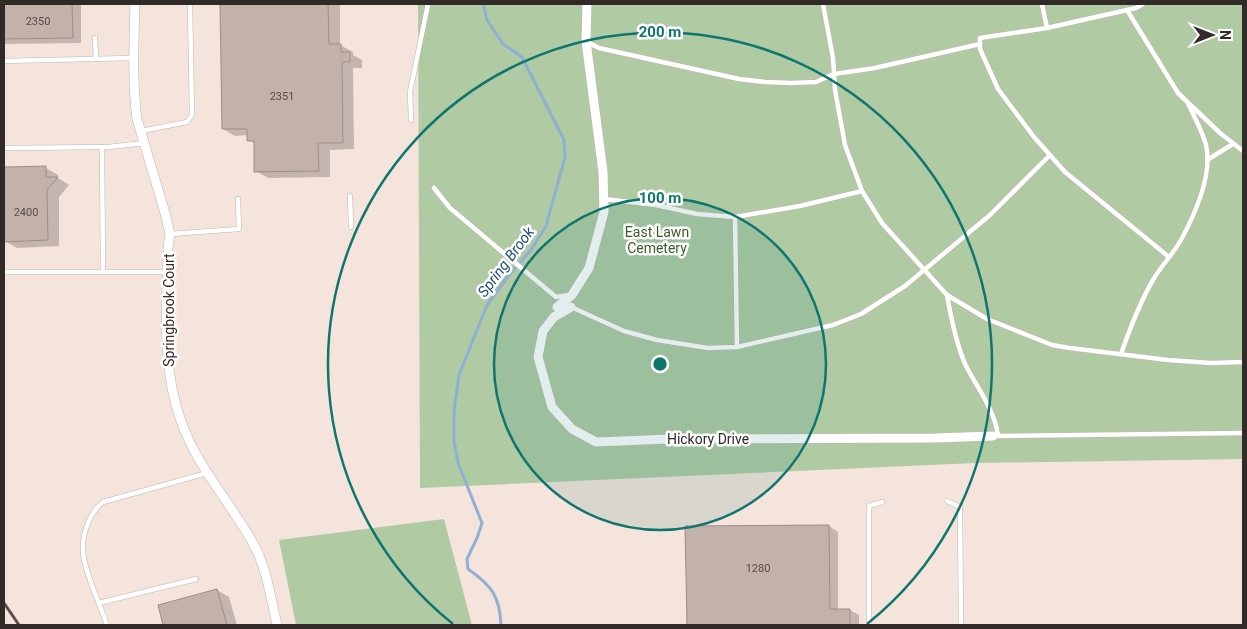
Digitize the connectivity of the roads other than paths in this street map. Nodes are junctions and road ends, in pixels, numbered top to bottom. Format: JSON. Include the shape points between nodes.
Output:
{"nodes":[{"id":1,"x":134,"y":4,"type":"edge"},
{"id":2,"x":190,"y":4,"type":"edge"},
{"id":3,"x":428,"y":4,"type":"edge"},
{"id":4,"x":587,"y":4,"type":"edge"},
{"id":5,"x":824,"y":4,"type":"edge"},
{"id":6,"x":1042,"y":4,"type":"edge"},
{"id":7,"x":1143,"y":4,"type":"edge"},
{"id":8,"x":1128,"y":10,"type":"junction"},
{"id":9,"x":1047,"y":28,"type":"junction"},
{"id":10,"x":95,"y":38,"type":"dead end"},
{"id":11,"x":586,"y":41,"type":"junction"},
{"id":12,"x":980,"y":44,"type":"junction"},
{"id":13,"x":134,"y":58,"type":"junction"},
{"id":14,"x":96,"y":59,"type":"junction"},
{"id":15,"x":4,"y":61,"type":"edge"},
{"id":16,"x":834,"y":74,"type":"junction"},
{"id":17,"x":1188,"y":103,"type":"junction"},
{"id":18,"x":411,"y":120,"type":"dead end"},
{"id":19,"x":141,"y":132,"type":"junction"},
{"id":20,"x":145,"y":143,"type":"junction"},
{"id":21,"x":1233,"y":144,"type":"junction"},
{"id":22,"x":102,"y":147,"type":"junction"},
{"id":23,"x":4,"y":148,"type":"edge"},
{"id":24,"x":1243,"y":151,"type":"edge"},
{"id":25,"x":1050,"y":155,"type":"junction"},
{"id":26,"x":1207,"y":160,"type":"junction"},
{"id":27,"x":434,"y":188,"type":"dead end"},
{"id":28,"x":862,"y":191,"type":"junction"},
{"id":29,"x":350,"y":196,"type":"dead end"},
{"id":30,"x":238,"y":199,"type":"dead end"},
{"id":31,"x":604,"y":199,"type":"junction"},
{"id":32,"x":736,"y":217,"type":"junction"},
{"id":33,"x":351,"y":227,"type":"dead end"},
{"id":34,"x":170,"y":234,"type":"junction"},
{"id":35,"x":1169,"y":257,"type":"junction"},
{"id":36,"x":924,"y":270,"type":"junction"},
{"id":37,"x":4,"y":272,"type":"edge"},
{"id":38,"x":103,"y":272,"type":"junction"},
{"id":39,"x":168,"y":272,"type":"junction"},
{"id":40,"x":572,"y":295,"type":"junction"},
{"id":41,"x":947,"y":295,"type":"junction"},
{"id":42,"x":557,"y":307,"type":"dead end"},
{"id":43,"x":571,"y":307,"type":"joint"},
{"id":44,"x":738,"y":347,"type":"junction"},
{"id":45,"x":1121,"y":354,"type":"junction"},
{"id":46,"x":1243,"y":362,"type":"edge"},
{"id":47,"x":1243,"y":433,"type":"edge"},
{"id":48,"x":996,"y":435,"type":"junction"},
{"id":49,"x":206,"y":474,"type":"junction"},
{"id":50,"x":947,"y":501,"type":"dead end"},
{"id":51,"x":882,"y":502,"type":"dead end"},
{"id":52,"x":196,"y":579,"type":"dead end"},
{"id":53,"x":100,"y":603,"type":"junction"},
{"id":54,"x":107,"y":625,"type":"edge"},
{"id":55,"x":277,"y":625,"type":"edge"},
{"id":56,"x":869,"y":625,"type":"edge"},
{"id":57,"x":961,"y":625,"type":"edge"}],
"edges":[{"from":1,"to":13,"type":"street","name":"Springbrook Court"},
{"from":2,"to":19,"type":"lane","via":[[192,115],[187,122]]},
{"from":3,"to":18,"type":"lane","via":[[410,92]]},
{"from":4,"to":11,"type":"street"},
{"from":5,"to":16,"type":"lane"},
{"from":6,"to":9,"type":"lane"},
{"from":7,"to":8,"type":"lane"},
{"from":8,"to":9,"type":"lane"},
{"from":8,"to":17,"type":"lane","via":[[1178,93]]},
{"from":9,"to":12,"type":"lane","via":[[980,38]]},
{"from":10,"to":14,"type":"lane"},
{"from":11,"to":16,"type":"lane","via":[[599,48],[765,82],[816,82]]},
{"from":11,"to":31,"type":"street"},
{"from":12,"to":16,"type":"lane"},
{"from":12,"to":25,"type":"lane","via":[[998,89]]},
{"from":13,"to":14,"type":"lane"},
{"from":13,"to":19,"type":"street","name":"Springbrook Court","via":[[135,104]]},
{"from":14,"to":15,"type":"lane"},
{"from":16,"to":28,"type":"lane","via":[[846,145]]},
{"from":17,"to":21,"type":"lane"},
{"from":17,"to":26,"type":"lane","via":[[1206,146]]},
{"from":19,"to":20,"type":"street","name":"Springbrook Court"},
{"from":20,"to":22,"type":"lane"},
{"from":20,"to":34,"type":"street","name":"Springbrook Court"},
{"from":21,"to":24,"type":"lane"},
{"from":21,"to":26,"type":"lane"},
{"from":22,"to":23,"type":"lane"},
{"from":22,"to":38,"type":"lane"},
{"from":25,"to":35,"type":"lane","via":[[1072,178]]},
{"from":25,"to":36,"type":"lane","via":[[990,215]]},
{"from":26,"to":35,"type":"lane","via":[[1203,189],[1181,240]]},
{"from":27,"to":40,"type":"lane","via":[[450,208],[556,297]]},
{"from":28,"to":32,"type":"lane"},
{"from":28,"to":36,"type":"lane","via":[[882,223]]},
{"from":29,"to":33,"type":"lane"},
{"from":30,"to":34,"type":"lane","via":[[239,229]]},
{"from":31,"to":32,"type":"lane"},
{"from":31,"to":40,"type":"street","via":[[604,212],[588,268]]},
{"from":32,"to":44,"type":"lane"},
{"from":34,"to":39,"type":"street","name":"Springbrook Court"},
{"from":35,"to":45,"type":"lane","via":[[1136,311]]},
{"from":36,"to":41,"type":"lane"},
{"from":36,"to":44,"type":"lane","via":[[861,314],[833,325]]},
{"from":37,"to":38,"type":"lane"},
{"from":38,"to":39,"type":"lane"},
{"from":39,"to":49,"type":"street","name":"Springbrook Court","via":[[170,382],[181,422]]},
{"from":40,"to":42,"type":"street"},
{"from":41,"to":45,"type":"lane","via":[[987,319],[1052,345]]},
{"from":41,"to":48,"type":"lane","via":[[966,364],[996,422]]},
{"from":43,"to":44,"type":"lane","via":[[657,340],[708,348]]},
{"from":43,"to":48,"type":"street","name":"Hickory Drive","via":[[554,317],[543,331],[538,357],[552,407],[572,429],[596,442]]},
{"from":45,"to":46,"type":"lane","via":[[1210,363]]},
{"from":47,"to":48,"type":"lane"},
{"from":49,"to":53,"type":"lane","via":[[111,499],[95,508],[82,551]]},
{"from":49,"to":55,"type":"street","name":"Springbrook Court","via":[[262,562]]},
{"from":50,"to":57,"type":"lane","via":[[960,506]]},
{"from":51,"to":56,"type":"lane","via":[[869,506]]},
{"from":52,"to":53,"type":"lane"},
{"from":53,"to":54,"type":"lane"}]}
